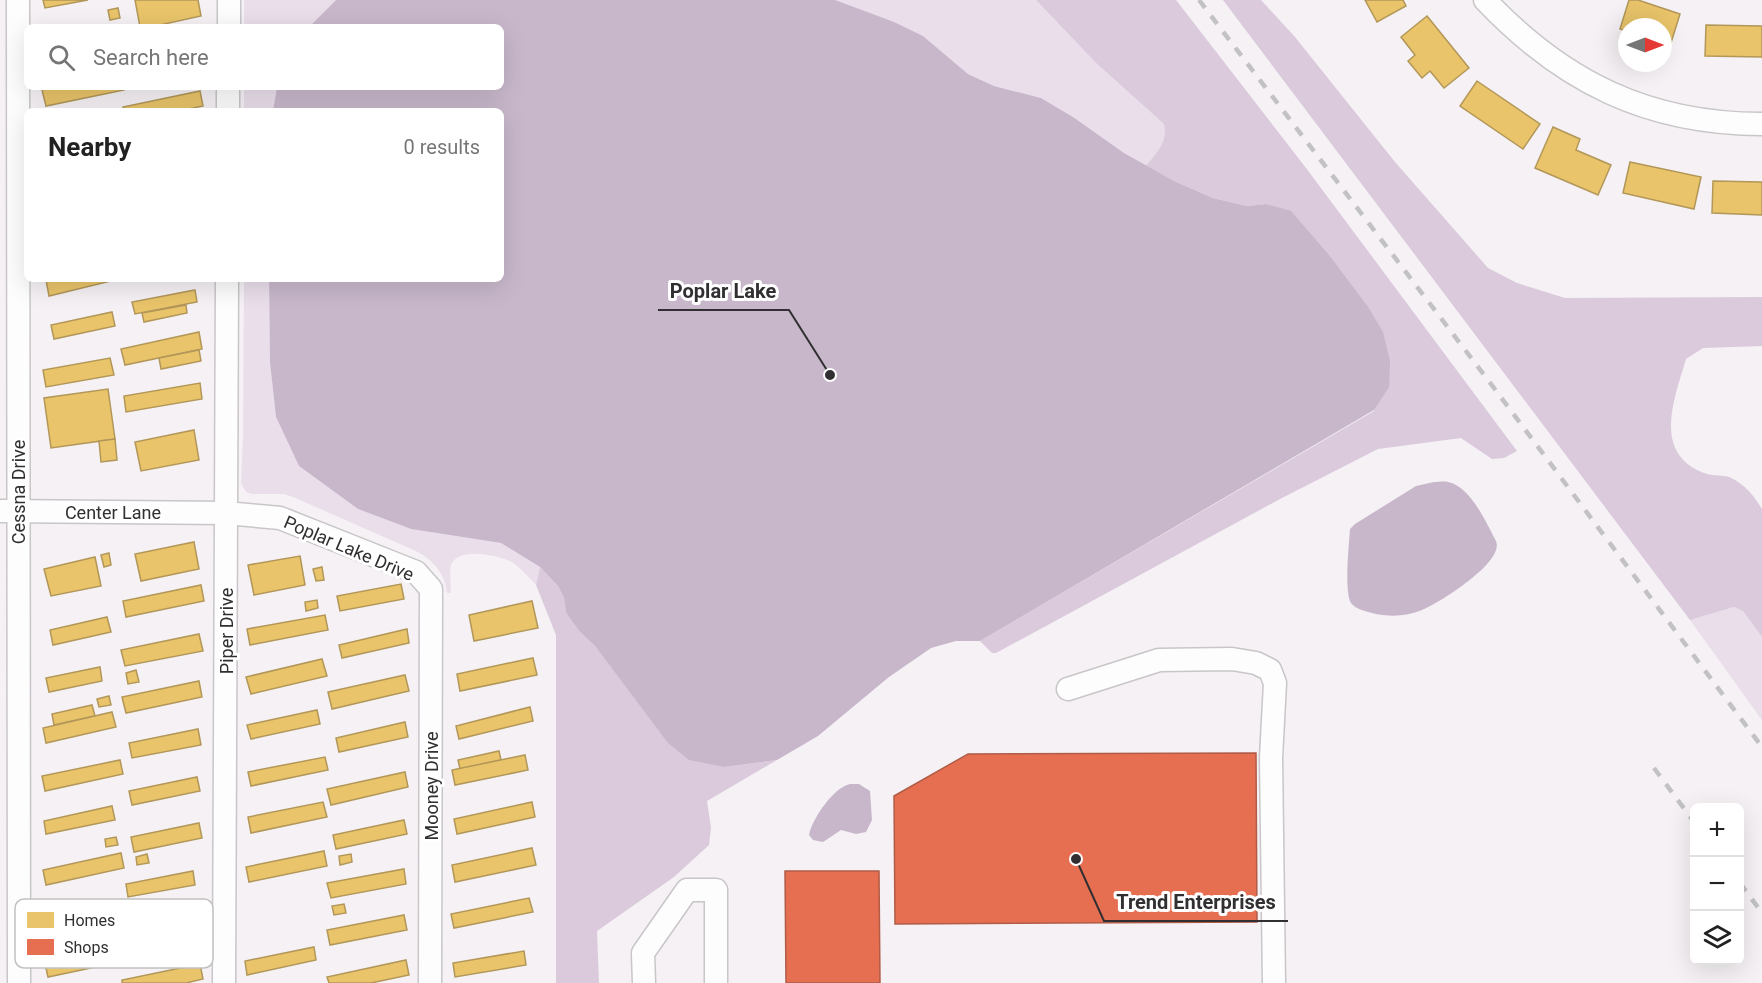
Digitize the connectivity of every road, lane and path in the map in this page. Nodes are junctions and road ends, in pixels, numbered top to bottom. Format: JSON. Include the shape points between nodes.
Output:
{"nodes":[{"id":1,"x":18,"y":0,"type":"edge"},
{"id":2,"x":229,"y":0,"type":"edge"},
{"id":3,"x":1485,"y":0,"type":"edge"},
{"id":4,"x":228,"y":24,"type":"edge"},
{"id":5,"x":228,"y":90,"type":"edge"},
{"id":6,"x":228,"y":108,"type":"edge"},
{"id":7,"x":1762,"y":124,"type":"edge"},
{"id":8,"x":227,"y":282,"type":"edge"},
{"id":9,"x":9,"y":511,"type":"edge"},
{"id":10,"x":226,"y":513,"type":"junction"},
{"id":11,"x":431,"y":589,"type":"joint"},
{"id":12,"x":1068,"y":689,"type":"dead end"},
{"id":13,"x":17,"y":899,"type":"edge"},
{"id":14,"x":19,"y":968,"type":"edge"},
{"id":15,"x":19,"y":983,"type":"edge"},
{"id":16,"x":224,"y":983,"type":"edge"},
{"id":17,"x":430,"y":983,"type":"edge"},
{"id":18,"x":644,"y":983,"type":"edge"},
{"id":19,"x":716,"y":983,"type":"edge"},
{"id":20,"x":1274,"y":983,"type":"edge"}],
"edges":[{"from":1,"to":9,"type":"street","name":"Cessna Drive"},
{"from":2,"to":4,"type":"street"},
{"from":3,"to":7,"type":"street","via":[[1551,60],[1626,100],[1674,115]]},
{"from":5,"to":6,"type":"street"},
{"from":8,"to":10,"type":"street","name":"Piper Drive"},
{"from":9,"to":10,"type":"street","name":"Center Lane"},
{"from":9,"to":13,"type":"street","name":"Cessna Drive"},
{"from":10,"to":11,"type":"street","name":"Poplar Lake Drive","via":[[280,518],[416,572]]},
{"from":10,"to":16,"type":"street","name":"Piper Drive"},
{"from":11,"to":17,"type":"street","name":"Mooney Drive"},
{"from":12,"to":20,"type":"street","via":[[1159,660],[1232,659],[1270,670],[1275,683],[1271,758]]},
{"from":14,"to":15,"type":"street","name":"Cessna Drive"},
{"from":18,"to":19,"type":"street","via":[[643,953],[687,890],[716,890]]}]}
